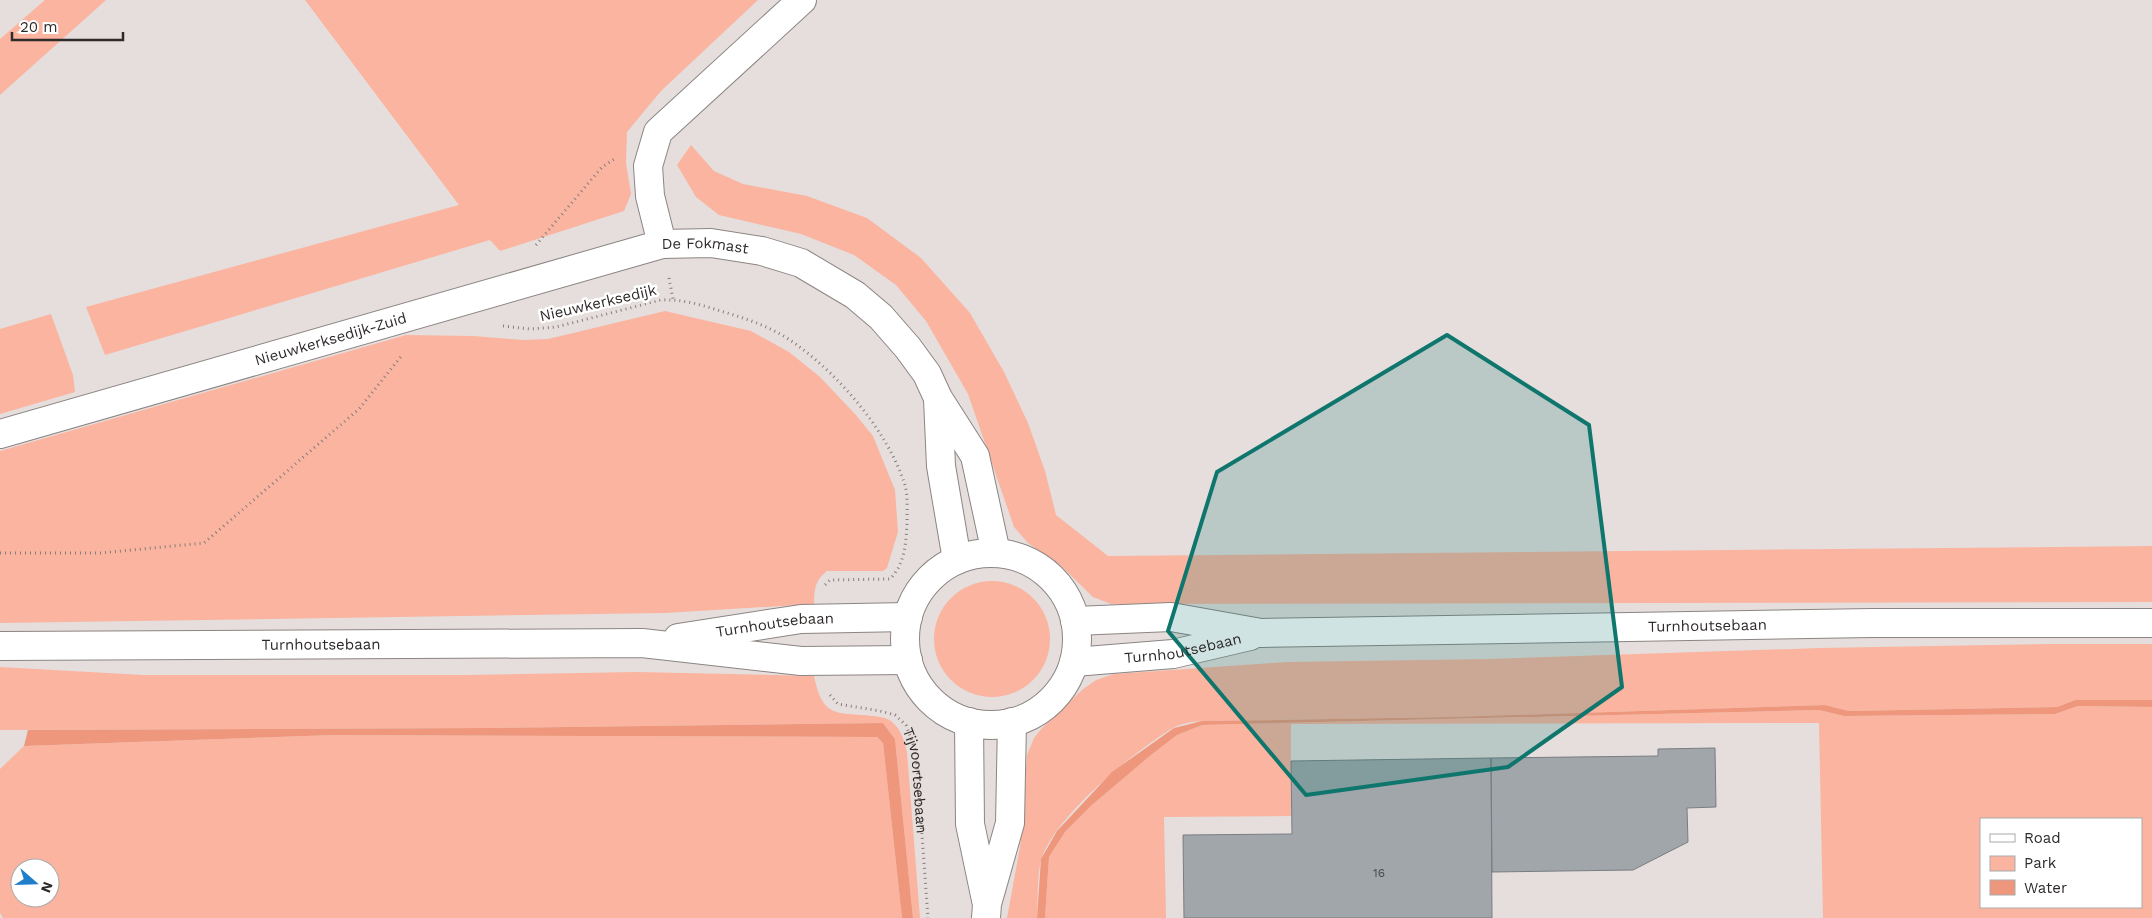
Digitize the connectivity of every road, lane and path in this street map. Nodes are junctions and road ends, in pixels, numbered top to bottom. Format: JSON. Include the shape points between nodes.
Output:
{"nodes":[{"id":1,"x":802,"y":0,"type":"edge"},
{"id":2,"x":618,"y":157,"type":"dead end"},
{"id":3,"x":662,"y":244,"type":"junction"},
{"id":4,"x":530,"y":251,"type":"dead end"},
{"id":5,"x":494,"y":325,"type":"dead end"},
{"id":6,"x":404,"y":353,"type":"dead end"},
{"id":7,"x":938,"y":398,"type":"junction"},
{"id":8,"x":0,"y":434,"type":"edge"},
{"id":9,"x":0,"y":553,"type":"edge"},
{"id":10,"x":996,"y":553,"type":"junction"},
{"id":11,"x":957,"y":560,"type":"junction"},
{"id":12,"x":908,"y":617,"type":"junction"},
{"id":13,"x":822,"y":619,"type":"junction"},
{"id":14,"x":1075,"y":621,"type":"junction"},
{"id":15,"x":2152,"y":623,"type":"edge"},
{"id":16,"x":1262,"y":633,"type":"junction"},
{"id":17,"x":642,"y":643,"type":"junction"},
{"id":18,"x":0,"y":646,"type":"edge"},
{"id":19,"x":908,"y":660,"type":"junction"},
{"id":20,"x":824,"y":662,"type":"junction"},
{"id":21,"x":1074,"y":662,"type":"junction"},
{"id":22,"x":969,"y":722,"type":"junction"},
{"id":23,"x":1012,"y":722,"type":"junction"},
{"id":24,"x":986,"y":911,"type":"edge"},
{"id":25,"x":928,"y":918,"type":"edge"}],
"edges":[{"from":1,"to":3,"type":"main road","name":"De Fokmast","via":[[658,132],[648,166],[650,196]]},
{"from":2,"to":4,"type":"path","via":[[602,167]]},
{"from":3,"to":7,"type":"main road","name":"De Fokmast","via":[[711,243],[762,251],[801,263],[855,295],[881,318],[918,361]]},
{"from":3,"to":8,"type":"main road","name":"Nieuwkerksedijk-Zuid"},
{"from":5,"to":13,"type":"path","name":"Nieuwkerksedijk","via":[[530,329],[556,327],[661,300],[673,300],[754,321],[796,344],[832,375],[882,435],[896,464],[905,486],[906,548],[896,573],[890,579],[830,580],[825,583],[821,592]]},
{"from":6,"to":9,"type":"path","via":[[359,409],[204,543],[101,553]]},
{"from":7,"to":10,"type":"main road","name":"De Fokmast","via":[[975,456]]},
{"from":7,"to":11,"type":"main road","name":"De Fokmast","via":[[941,466]]},
{"from":10,"to":11,"type":"main road"},
{"from":10,"to":14,"type":"main road","via":[[1032,562],[1047,573],[1065,595]]},
{"from":11,"to":12,"type":"main road","via":[[926,583]]},
{"from":12,"to":13,"type":"main road","name":"Turnhoutsebaan"},
{"from":12,"to":19,"type":"main road","via":[[905,638]]},
{"from":13,"to":17,"type":"main road","name":"Turnhoutsebaan","via":[[801,619]]},
{"from":14,"to":16,"type":"main road","name":"Turnhoutsebaan","via":[[1171,617]]},
{"from":14,"to":21,"type":"main road","via":[[1077,648]]},
{"from":15,"to":16,"type":"main road","name":"Turnhoutsebaan","via":[[1872,623]]},
{"from":16,"to":21,"type":"main road","name":"Turnhoutsebaan","via":[[1173,654]]},
{"from":17,"to":18,"type":"main road","name":"Turnhoutsebaan"},
{"from":17,"to":20,"type":"main road","name":"Turnhoutsebaan"},
{"from":19,"to":20,"type":"main road","name":"Turnhoutsebaan"},
{"from":19,"to":22,"type":"main road","via":[[914,677],[937,706]]},
{"from":20,"to":25,"type":"path","name":"Tijvoortsebaan","via":[[825,686],[838,704],[895,715],[906,725],[916,752]]},
{"from":21,"to":23,"type":"main road","via":[[1058,694],[1037,711]]},
{"from":22,"to":23,"type":"main road","via":[[998,725]]},
{"from":22,"to":24,"type":"main road","via":[[970,824]]},
{"from":23,"to":24,"type":"main road","via":[[1010,823]]}]}
